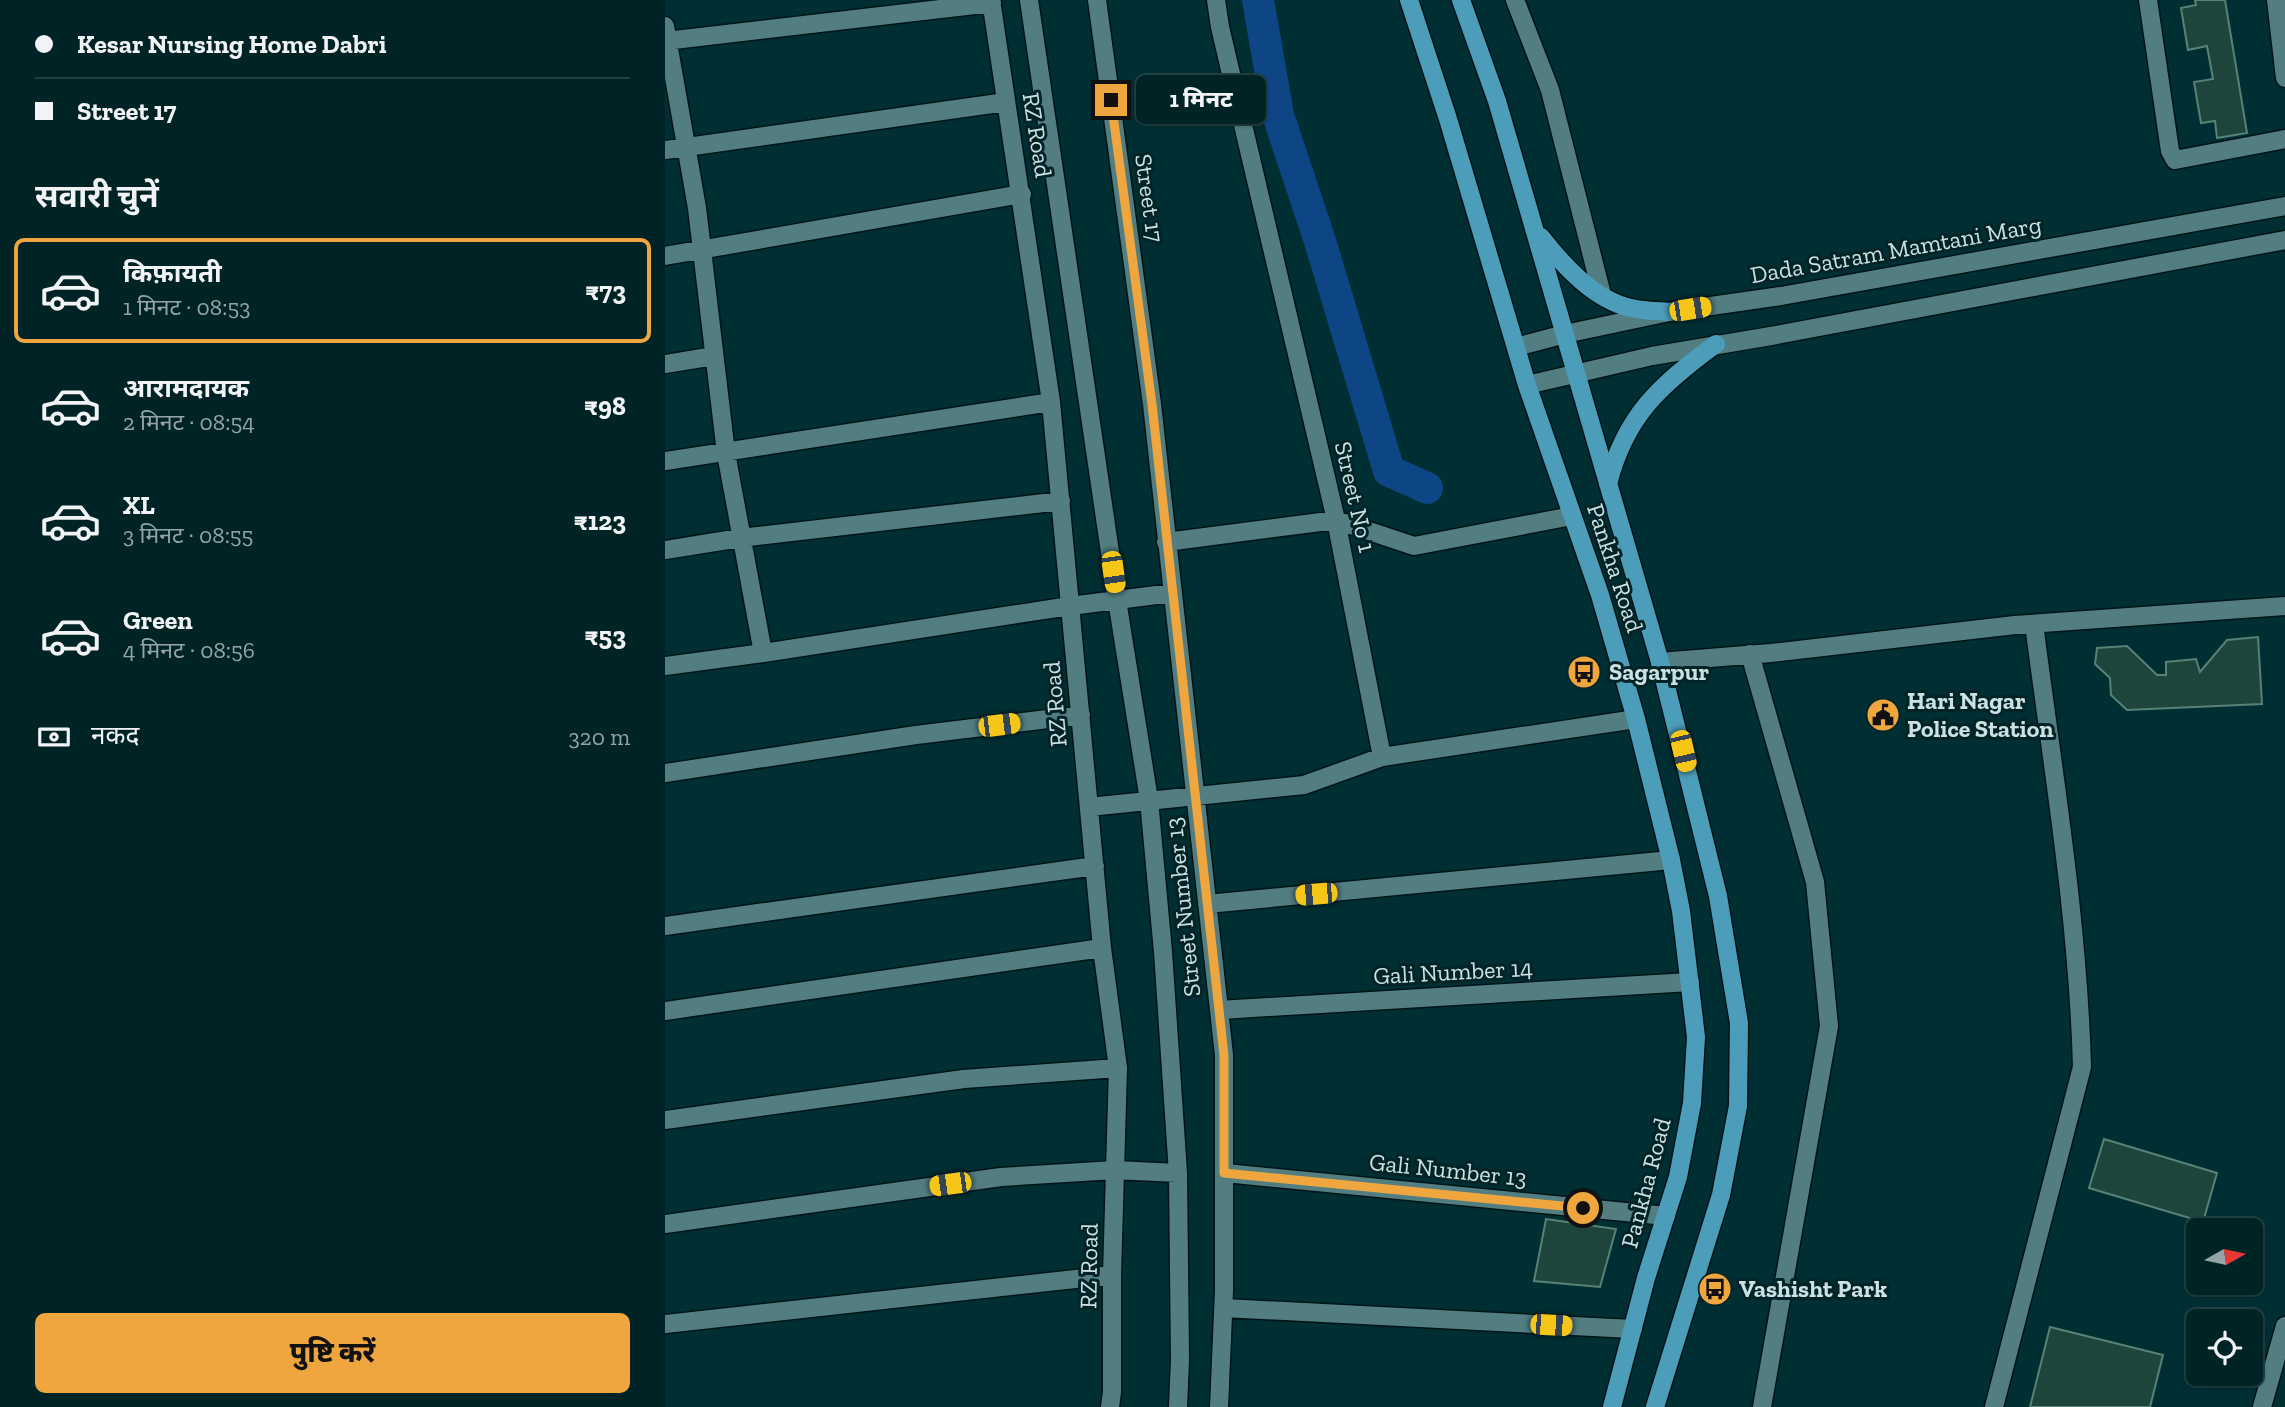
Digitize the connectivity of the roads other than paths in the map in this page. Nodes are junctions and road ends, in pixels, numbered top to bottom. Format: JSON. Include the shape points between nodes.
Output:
{"nodes":[{"id":1,"x":1029,"y":0,"type":"edge"},
{"id":2,"x":1097,"y":0,"type":"edge"},
{"id":3,"x":1216,"y":0,"type":"edge"},
{"id":4,"x":1409,"y":0,"type":"edge"},
{"id":5,"x":1461,"y":0,"type":"edge"},
{"id":6,"x":1515,"y":0,"type":"edge"},
{"id":7,"x":2148,"y":0,"type":"edge"},
{"id":8,"x":2276,"y":0,"type":"edge"},
{"id":9,"x":992,"y":2,"type":"edge"},
{"id":10,"x":666,"y":36,"type":"edge"},
{"id":11,"x":2285,"y":78,"type":"edge"},
{"id":12,"x":1006,"y":102,"type":"junction"},
{"id":13,"x":2285,"y":139,"type":"edge"},
{"id":14,"x":687,"y":147,"type":"junction"},
{"id":15,"x":665,"y":150,"type":"edge"},
{"id":16,"x":1022,"y":194,"type":"junction"},
{"id":17,"x":2285,"y":206,"type":"edge"},
{"id":18,"x":1535,"y":228,"type":"junction"},
{"id":19,"x":2285,"y":240,"type":"edge"},
{"id":20,"x":701,"y":251,"type":"junction"},
{"id":21,"x":665,"y":256,"type":"edge"},
{"id":22,"x":1602,"y":295,"type":"junction"},
{"id":23,"x":1669,"y":312,"type":"junction"},
{"id":24,"x":1565,"y":334,"type":"junction"},
{"id":25,"x":1716,"y":344,"type":"junction"},
{"id":26,"x":1516,"y":347,"type":"junction"},
{"id":27,"x":715,"y":356,"type":"junction"},
{"id":28,"x":665,"y":364,"type":"edge"},
{"id":29,"x":1577,"y":372,"type":"junction"},
{"id":30,"x":1527,"y":385,"type":"junction"},
{"id":31,"x":1051,"y":402,"type":"junction"},
{"id":32,"x":1152,"y":404,"type":"joint"},
{"id":33,"x":726,"y":453,"type":"junction"},
{"id":34,"x":665,"y":461,"type":"edge"},
{"id":35,"x":1608,"y":485,"type":"junction"},
{"id":36,"x":1061,"y":501,"type":"junction"},
{"id":37,"x":1572,"y":516,"type":"junction"},
{"id":38,"x":1336,"y":520,"type":"junction"},
{"id":39,"x":740,"y":538,"type":"junction"},
{"id":40,"x":1166,"y":542,"type":"junction"},
{"id":41,"x":665,"y":550,"type":"edge"},
{"id":42,"x":1172,"y":593,"type":"junction"},
{"id":43,"x":1117,"y":600,"type":"junction"},
{"id":44,"x":1070,"y":606,"type":"junction"},
{"id":45,"x":2285,"y":606,"type":"edge"},
{"id":46,"x":2033,"y":624,"type":"junction"},
{"id":47,"x":763,"y":653,"type":"junction"},
{"id":48,"x":1750,"y":654,"type":"junction"},
{"id":49,"x":1660,"y":662,"type":"junction"},
{"id":50,"x":665,"y":666,"type":"edge"},
{"id":51,"x":1081,"y":715,"type":"junction"},
{"id":52,"x":1636,"y":719,"type":"junction"},
{"id":53,"x":1382,"y":757,"type":"junction"},
{"id":54,"x":665,"y":773,"type":"edge"},
{"id":55,"x":1195,"y":798,"type":"junction"},
{"id":56,"x":1149,"y":800,"type":"junction"},
{"id":57,"x":1089,"y":807,"type":"junction"},
{"id":58,"x":1671,"y":860,"type":"junction"},
{"id":59,"x":1094,"y":866,"type":"junction"},
{"id":60,"x":1207,"y":904,"type":"junction"},
{"id":61,"x":665,"y":926,"type":"edge"},
{"id":62,"x":1102,"y":948,"type":"junction"},
{"id":63,"x":1689,"y":982,"type":"junction"},
{"id":64,"x":1219,"y":1010,"type":"junction"},
{"id":65,"x":665,"y":1011,"type":"edge"},
{"id":66,"x":1118,"y":1068,"type":"junction"},
{"id":67,"x":665,"y":1120,"type":"edge"},
{"id":68,"x":1115,"y":1170,"type":"junction"},
{"id":69,"x":1178,"y":1173,"type":"junction"},
{"id":70,"x":1224,"y":1173,"type":"junction"},
{"id":71,"x":1666,"y":1216,"type":"junction"},
{"id":72,"x":665,"y":1223,"type":"edge"},
{"id":73,"x":1112,"y":1275,"type":"junction"},
{"id":74,"x":1224,"y":1308,"type":"junction"},
{"id":75,"x":665,"y":1324,"type":"edge"},
{"id":76,"x":2285,"y":1326,"type":"edge"},
{"id":77,"x":1633,"y":1329,"type":"junction"},
{"id":78,"x":1110,"y":1407,"type":"edge"},
{"id":79,"x":1178,"y":1407,"type":"edge"},
{"id":80,"x":1219,"y":1407,"type":"edge"},
{"id":81,"x":1612,"y":1407,"type":"edge"},
{"id":82,"x":1655,"y":1407,"type":"edge"},
{"id":83,"x":1762,"y":1407,"type":"edge"},
{"id":84,"x":1994,"y":1407,"type":"edge"},
{"id":85,"x":2262,"y":1407,"type":"edge"}],
"edges":[{"from":1,"to":43,"type":"street"},
{"from":2,"to":32,"type":"street","name":"Street 17"},
{"from":3,"to":38,"type":"street","name":"Street No 1"},
{"from":4,"to":26,"type":"main road","name":"Pankha Road"},
{"from":5,"to":18,"type":"main road","name":"Pankha Road"},
{"from":6,"to":22,"type":"street","via":[[1550,90]]},
{"from":7,"to":13,"type":"street","via":[[2169,152],[2175,160]]},
{"from":8,"to":11,"type":"street"},
{"from":9,"to":10,"type":"street"},
{"from":9,"to":12,"type":"street","name":"RZ Road"},
{"from":10,"to":14,"type":"street"},
{"from":12,"to":14,"type":"street"},
{"from":12,"to":16,"type":"street","name":"RZ Road"},
{"from":14,"to":15,"type":"street"},
{"from":14,"to":20,"type":"street"},
{"from":16,"to":20,"type":"street"},
{"from":16,"to":31,"type":"street","name":"RZ Road"},
{"from":17,"to":23,"type":"street","name":"Dada Satram Mamtani Marg"},
{"from":18,"to":22,"type":"main road","via":[[1571,271]]},
{"from":18,"to":24,"type":"main road","name":"Pankha Road"},
{"from":19,"to":25,"type":"street"},
{"from":20,"to":21,"type":"street"},
{"from":20,"to":27,"type":"street"},
{"from":22,"to":23,"type":"main road","via":[[1631,309]]},
{"from":23,"to":24,"type":"street","name":"Dada Satram Mamtani Marg"},
{"from":24,"to":26,"type":"street","name":"Dada Satram Mamtani Marg"},
{"from":24,"to":29,"type":"main road","name":"Pankha Road"},
{"from":25,"to":29,"type":"street"},
{"from":25,"to":35,"type":"main road","via":[[1662,387],[1643,409],[1615,455]]},
{"from":26,"to":30,"type":"main road","name":"Pankha Road"},
{"from":27,"to":28,"type":"street"},
{"from":27,"to":33,"type":"street"},
{"from":29,"to":30,"type":"street"},
{"from":29,"to":35,"type":"main road","name":"Pankha Road"},
{"from":30,"to":37,"type":"main road","name":"Pankha Road"},
{"from":31,"to":33,"type":"street"},
{"from":31,"to":36,"type":"street","name":"RZ Road"},
{"from":32,"to":40,"type":"street","name":"Street Number 13"},
{"from":33,"to":34,"type":"street"},
{"from":33,"to":39,"type":"street"},
{"from":35,"to":49,"type":"main road","name":"Pankha Road"},
{"from":36,"to":39,"type":"street"},
{"from":36,"to":44,"type":"street","name":"RZ Road"},
{"from":37,"to":38,"type":"street","via":[[1414,546]]},
{"from":37,"to":52,"type":"main road","name":"Pankha Road"},
{"from":38,"to":40,"type":"street"},
{"from":38,"to":53,"type":"street","name":"Street No 1"},
{"from":39,"to":41,"type":"street"},
{"from":39,"to":47,"type":"street"},
{"from":40,"to":42,"type":"street","name":"Street Number 13"},
{"from":42,"to":43,"type":"street"},
{"from":42,"to":55,"type":"street","name":"Street Number 13"},
{"from":43,"to":44,"type":"street"},
{"from":43,"to":56,"type":"street"},
{"from":44,"to":47,"type":"street"},
{"from":44,"to":51,"type":"street","name":"RZ Road"},
{"from":45,"to":46,"type":"street"},
{"from":46,"to":48,"type":"street"},
{"from":46,"to":84,"type":"street","via":[[2070,905],[2082,1067]]},
{"from":47,"to":50,"type":"street"},
{"from":48,"to":49,"type":"street"},
{"from":48,"to":83,"type":"street","via":[[1815,882],[1829,1026]]},
{"from":49,"to":82,"type":"main road","name":"Pankha Road","via":[[1718,897],[1739,1023],[1738,1107],[1721,1195]]},
{"from":51,"to":54,"type":"street"},
{"from":51,"to":57,"type":"street","name":"RZ Road"},
{"from":52,"to":53,"type":"street"},
{"from":52,"to":58,"type":"main road","name":"Pankha Road"},
{"from":53,"to":55,"type":"street","via":[[1304,785]]},
{"from":55,"to":56,"type":"street"},
{"from":55,"to":60,"type":"street","name":"Street Number 13"},
{"from":56,"to":57,"type":"street"},
{"from":56,"to":69,"type":"street"},
{"from":57,"to":59,"type":"street","name":"RZ Road"},
{"from":58,"to":60,"type":"street"},
{"from":58,"to":63,"type":"main road","name":"Pankha Road"},
{"from":59,"to":61,"type":"street"},
{"from":59,"to":62,"type":"street","name":"RZ Road"},
{"from":60,"to":64,"type":"street","name":"Street Number 13"},
{"from":62,"to":65,"type":"street"},
{"from":62,"to":66,"type":"street","name":"RZ Road"},
{"from":63,"to":64,"type":"street","name":"Gali Number 14"},
{"from":63,"to":71,"type":"main road","name":"Pankha Road","via":[[1696,1037],[1692,1103]]},
{"from":64,"to":70,"type":"street","name":"Street Number 13","via":[[1224,1055]]},
{"from":66,"to":67,"type":"street","via":[[964,1079]]},
{"from":66,"to":68,"type":"street","name":"RZ Road"},
{"from":68,"to":69,"type":"street"},
{"from":68,"to":72,"type":"street","via":[[1001,1177]]},
{"from":68,"to":73,"type":"street","name":"RZ Road"},
{"from":69,"to":79,"type":"street"},
{"from":70,"to":71,"type":"street","name":"Gali Number 13"},
{"from":70,"to":74,"type":"street","name":"Street Number 13"},
{"from":71,"to":77,"type":"main road","name":"Pankha Road"},
{"from":73,"to":75,"type":"street"},
{"from":73,"to":78,"type":"street","name":"RZ Road"},
{"from":74,"to":77,"type":"street"},
{"from":74,"to":80,"type":"street","name":"Street Number 13"},
{"from":76,"to":85,"type":"street"},
{"from":77,"to":81,"type":"main road","name":"Pankha Road"}]}
